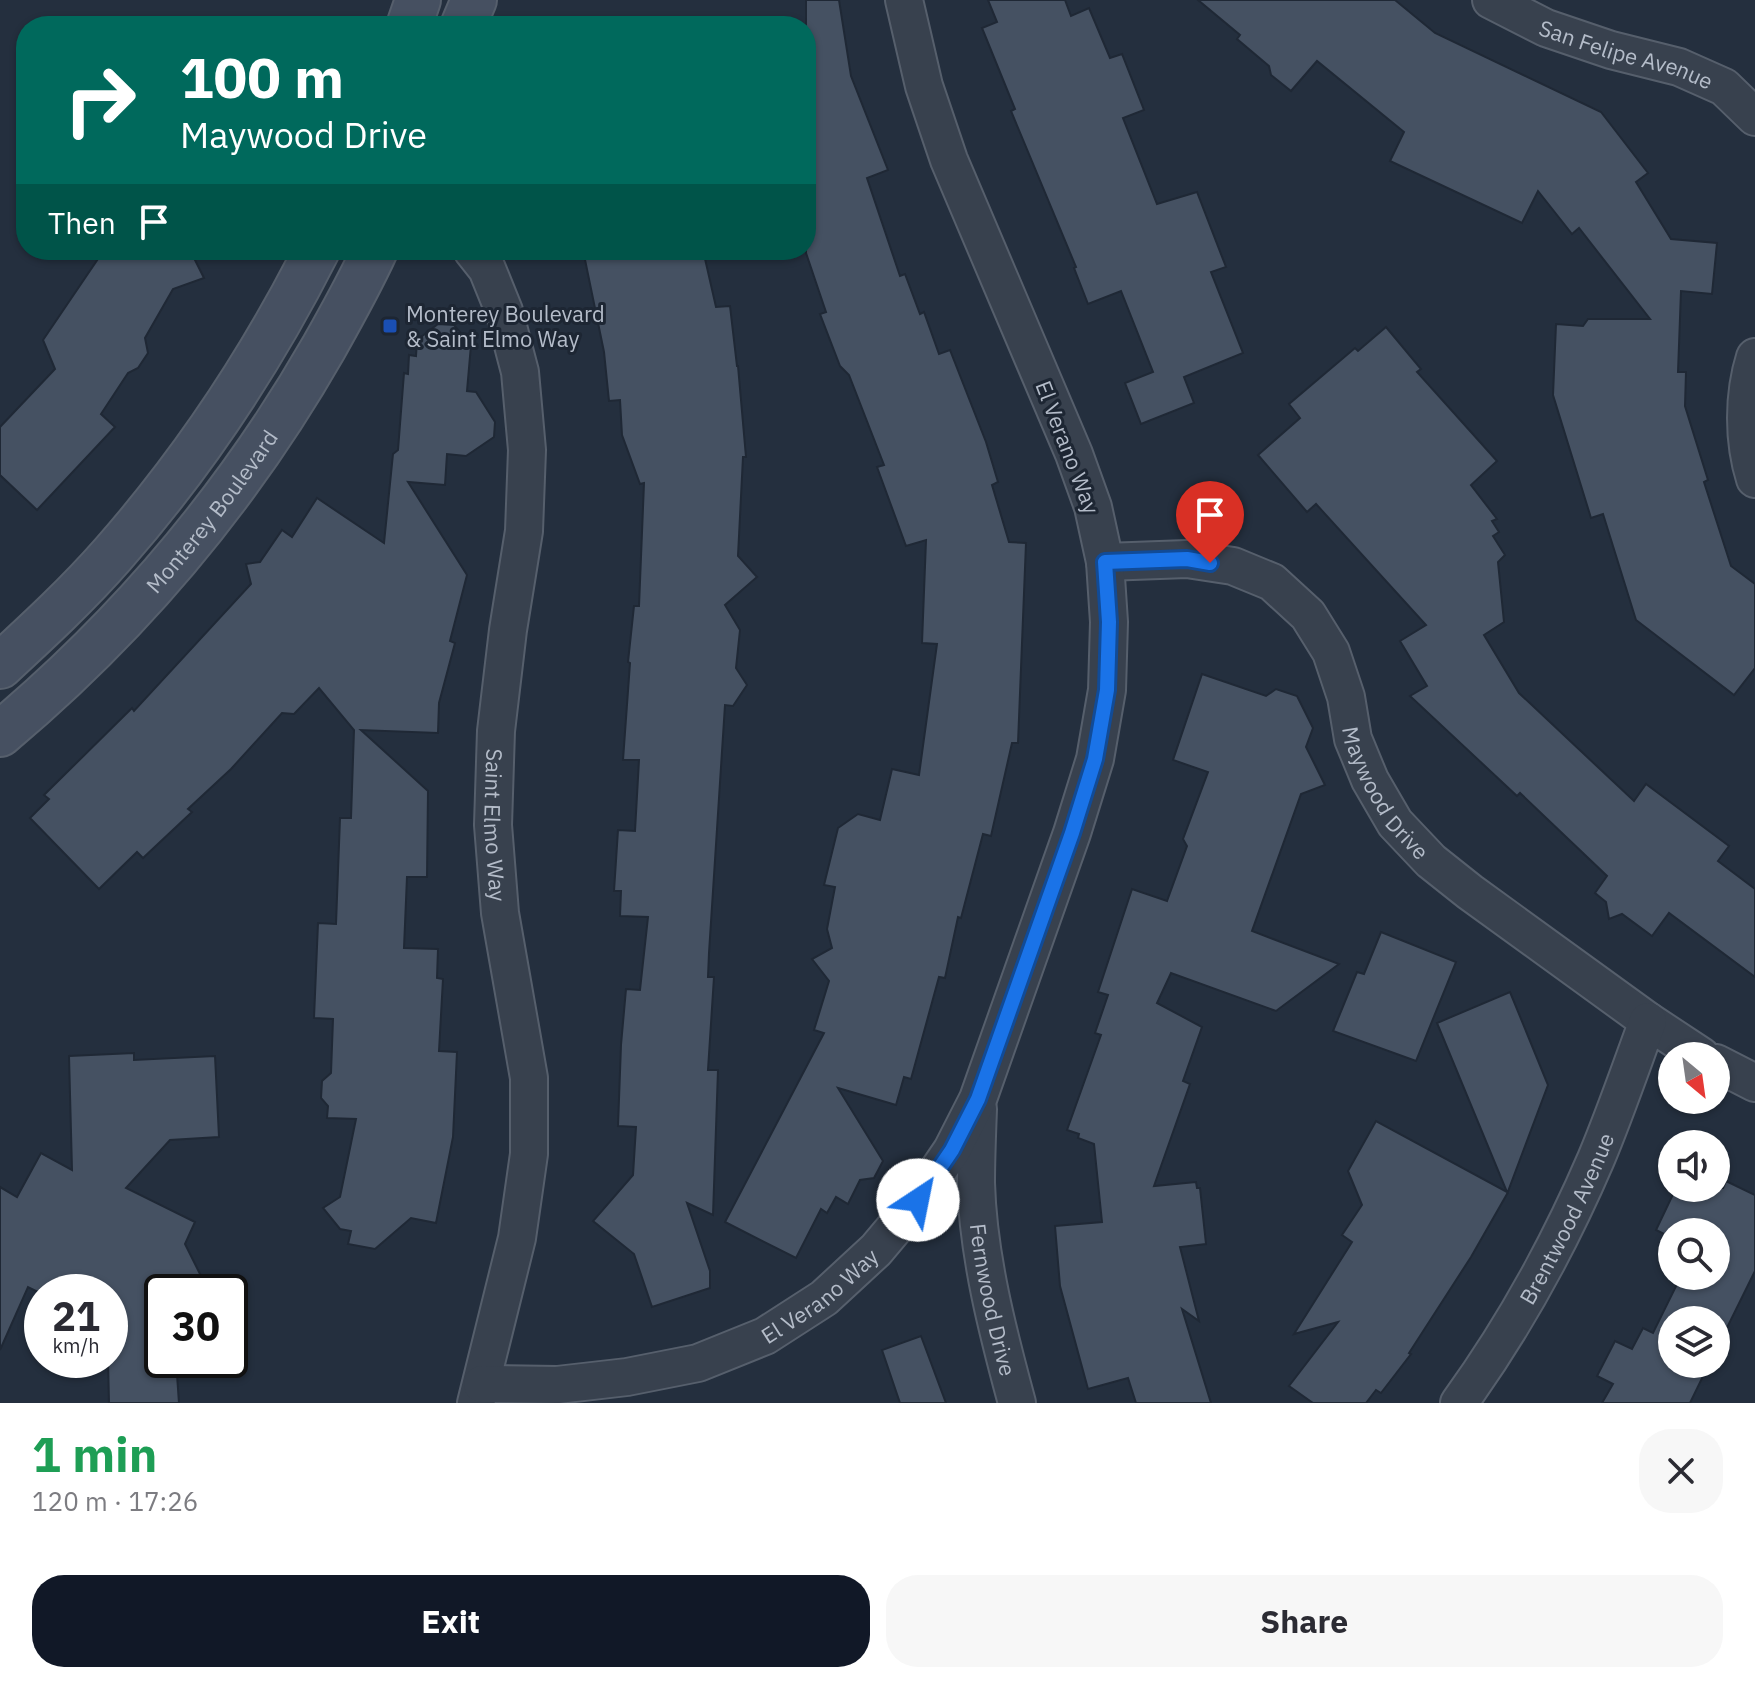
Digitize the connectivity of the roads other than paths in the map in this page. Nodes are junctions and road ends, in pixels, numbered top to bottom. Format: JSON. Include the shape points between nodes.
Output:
{"nodes":[{"id":1,"x":904,"y":0,"type":"edge"},
{"id":2,"x":1491,"y":0,"type":"edge"},
{"id":3,"x":1755,"y":117,"type":"edge"},
{"id":4,"x":311,"y":260,"type":"edge"},
{"id":5,"x":370,"y":260,"type":"edge"},
{"id":6,"x":480,"y":260,"type":"edge"},
{"id":7,"x":1755,"y":357,"type":"edge"},
{"id":8,"x":1755,"y":479,"type":"edge"},
{"id":9,"x":1105,"y":562,"type":"junction"},
{"id":10,"x":0,"y":666,"type":"edge"},
{"id":11,"x":0,"y":734,"type":"edge"},
{"id":12,"x":1648,"y":1021,"type":"junction"},
{"id":13,"x":1680,"y":1042,"type":"edge"},
{"id":14,"x":1730,"y":1070,"type":"edge"},
{"id":15,"x":1755,"y":1083,"type":"edge"},
{"id":16,"x":978,"y":1099,"type":"junction"},
{"id":17,"x":479,"y":1394,"type":"edge"},
{"id":18,"x":1017,"y":1403,"type":"edge"},
{"id":19,"x":1459,"y":1403,"type":"edge"}],
"edges":[{"from":1,"to":9,"type":"street","name":"El Verano Way","via":[[924,86],[949,160],[1074,454]]},
{"from":2,"to":3,"type":"street","name":"San Felipe Avenue","via":[[1546,28],[1679,67],[1724,87]]},
{"from":4,"to":10,"type":"main road","via":[[258,357],[165,491],[55,616]]},
{"from":5,"to":11,"type":"main road","name":"Monterey Boulevard","via":[[302,384],[207,522],[91,651]]},
{"from":6,"to":17,"type":"street","name":"Saint Elmo Way","via":[[504,311],[520,372],[527,450],[524,531],[496,731],[493,825],[500,913],[529,1078],[529,1154],[517,1238]]},
{"from":7,"to":8,"type":"street","via":[[1745,423]]},
{"from":9,"to":12,"type":"street","name":"Maywood Drive","via":[[1187,559],[1233,566],[1272,582],[1308,615],[1331,652],[1353,739],[1395,823],[1460,885]]},
{"from":9,"to":16,"type":"street","name":"El Verano Way","via":[[1107,690],[1095,759]]},
{"from":12,"to":13,"type":"street","name":"Maywood Drive"},
{"from":12,"to":19,"type":"street","name":"Brentwood Avenue","via":[[1565,1227],[1519,1312]]},
{"from":14,"to":15,"type":"street"},
{"from":16,"to":17,"type":"street","name":"El Verano Way","via":[[952,1150],[876,1250],[824,1298],[765,1336],[698,1363]]},
{"from":16,"to":18,"type":"street","name":"Fernwood Drive","via":[[976,1186],[983,1254]]}]}
